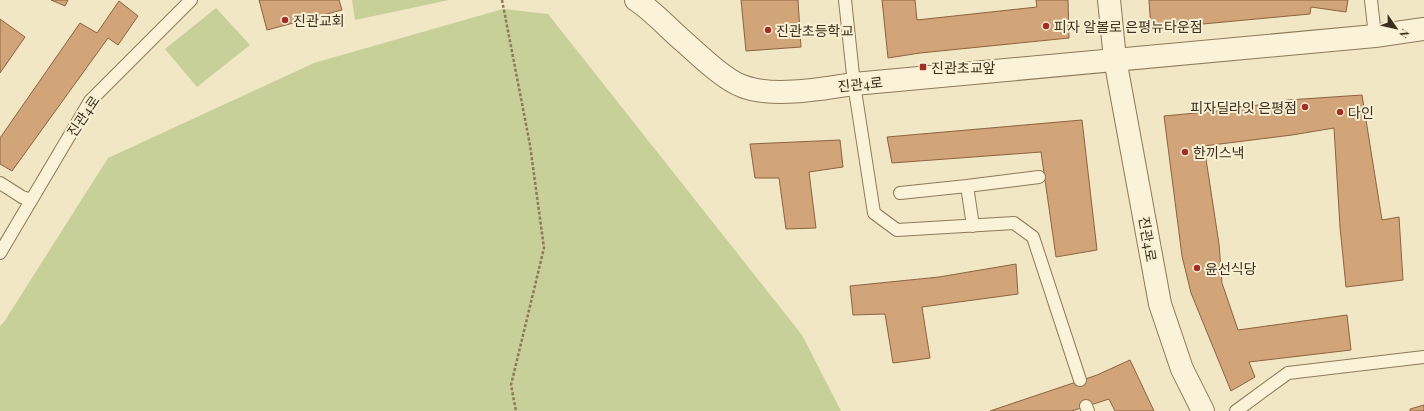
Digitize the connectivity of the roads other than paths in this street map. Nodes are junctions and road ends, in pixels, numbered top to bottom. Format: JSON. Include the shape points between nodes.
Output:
{"nodes":[{"id":1,"x":191,"y":0,"type":"edge"},
{"id":2,"x":636,"y":0,"type":"edge"},
{"id":3,"x":845,"y":0,"type":"edge"},
{"id":4,"x":1109,"y":0,"type":"edge"},
{"id":5,"x":1371,"y":0,"type":"edge"},
{"id":6,"x":1424,"y":29,"type":"edge"},
{"id":7,"x":1375,"y":36,"type":"junction"},
{"id":8,"x":1115,"y":59,"type":"junction"},
{"id":9,"x":854,"y":84,"type":"junction"},
{"id":10,"x":1039,"y":177,"type":"dead end"},
{"id":11,"x":0,"y":183,"type":"edge"},
{"id":12,"x":967,"y":186,"type":"junction"},
{"id":13,"x":900,"y":193,"type":"dead end"},
{"id":14,"x":31,"y":200,"type":"junction"},
{"id":15,"x":973,"y":226,"type":"junction"},
{"id":16,"x":0,"y":253,"type":"edge"},
{"id":17,"x":1424,"y":357,"type":"edge"},
{"id":18,"x":1080,"y":380,"type":"dead end"},
{"id":19,"x":1203,"y":411,"type":"edge"},
{"id":20,"x":1236,"y":411,"type":"edge"}],
"edges":[{"from":1,"to":14,"type":"lane","name":"진관4로","via":[[90,101]]},
{"from":2,"to":9,"type":"street","name":"진관4로","via":[[705,61],[742,86],[778,92]]},
{"from":3,"to":9,"type":"lane"},
{"from":4,"to":8,"type":"street","name":"진관4로"},
{"from":5,"to":7,"type":"lane"},
{"from":6,"to":7,"type":"street"},
{"from":7,"to":8,"type":"street"},
{"from":8,"to":9,"type":"street","name":"진관4로"},
{"from":8,"to":19,"type":"street","name":"진관4로","via":[[1160,304],[1182,369]]},
{"from":9,"to":15,"type":"lane","via":[[874,213],[897,230]]},
{"from":10,"to":12,"type":"lane"},
{"from":11,"to":14,"type":"lane"},
{"from":12,"to":13,"type":"lane"},
{"from":12,"to":15,"type":"lane"},
{"from":14,"to":16,"type":"lane","name":"진관4로"},
{"from":15,"to":18,"type":"lane","via":[[1014,223],[1033,237]]},
{"from":17,"to":20,"type":"lane","via":[[1288,373]]}]}
